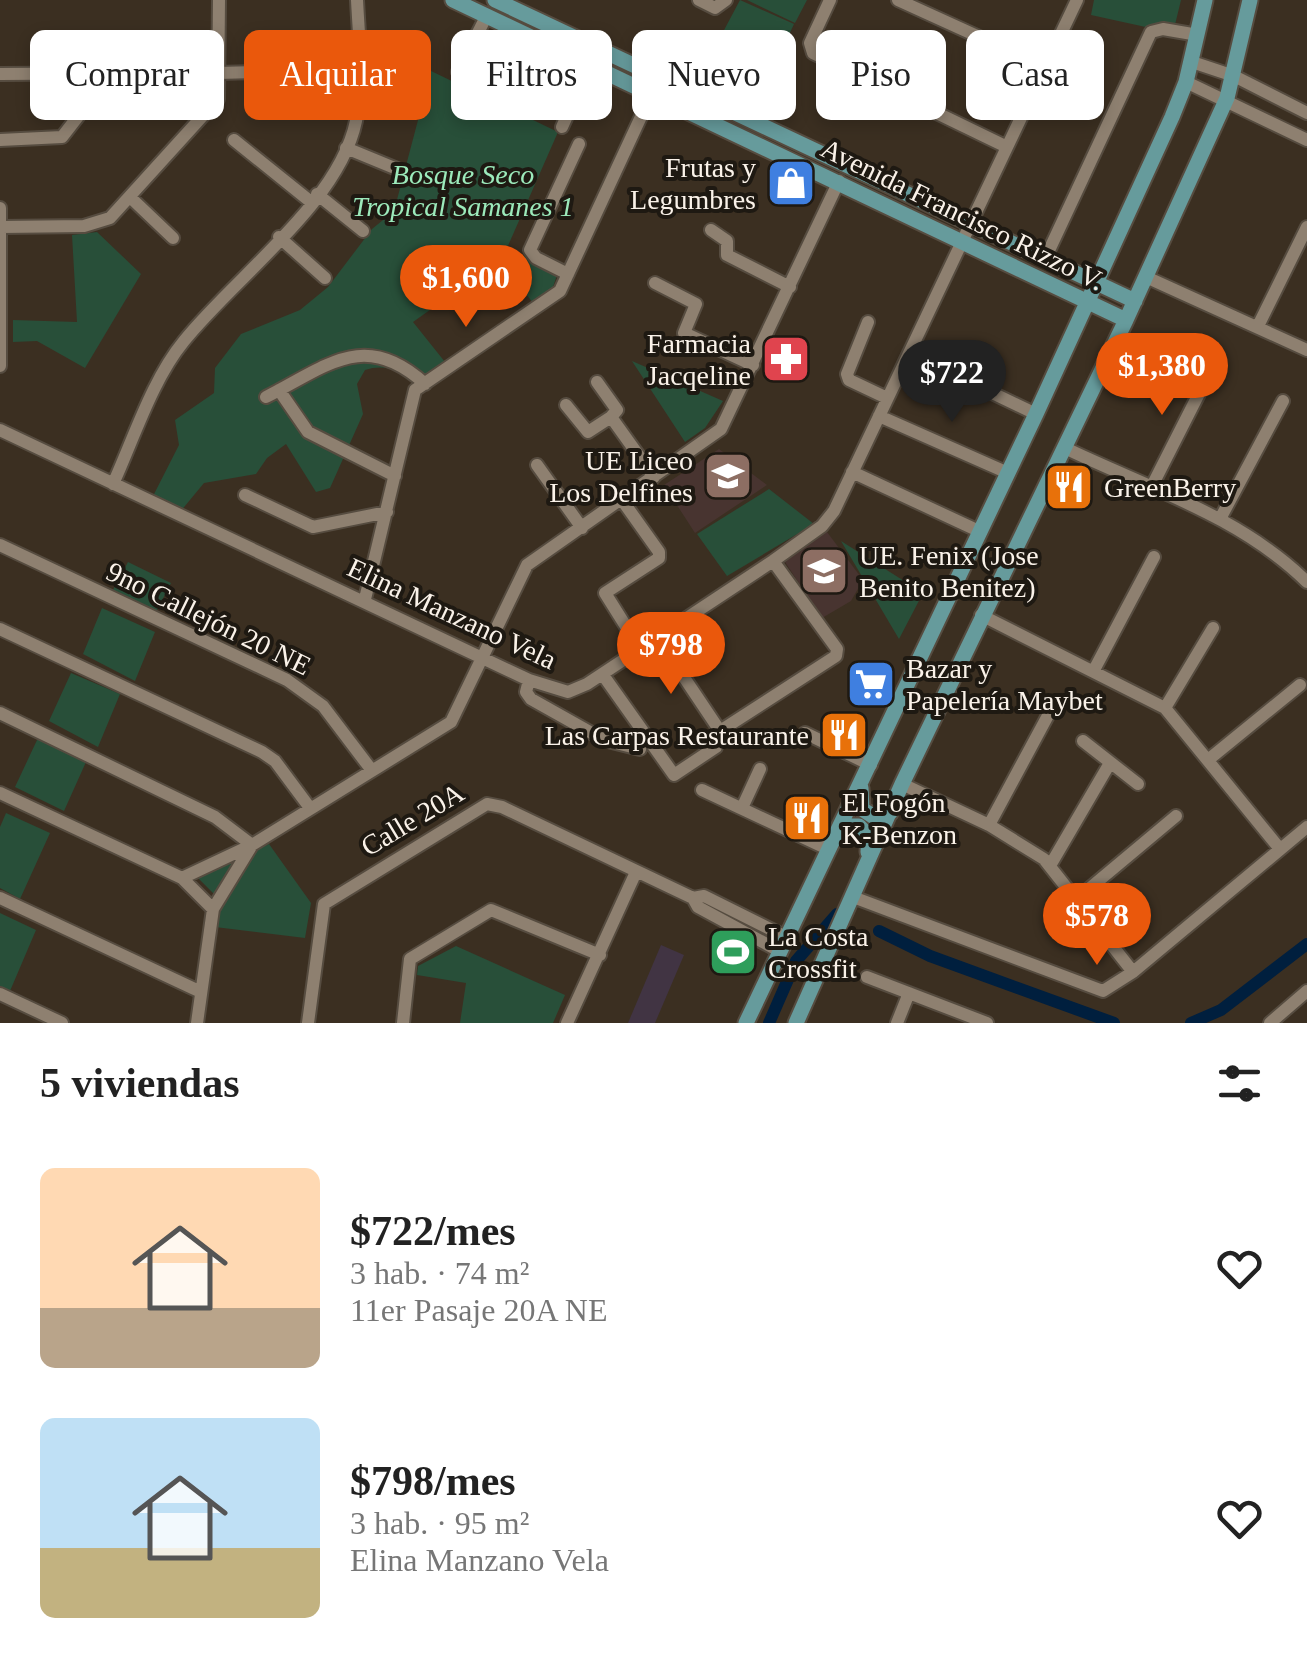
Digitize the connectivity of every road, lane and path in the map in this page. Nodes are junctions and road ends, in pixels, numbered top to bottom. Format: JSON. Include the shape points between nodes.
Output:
{"nodes":[{"id":1,"x":219,"y":0,"type":"edge"},
{"id":2,"x":357,"y":0,"type":"edge"},
{"id":3,"x":453,"y":0,"type":"edge"},
{"id":4,"x":699,"y":0,"type":"edge"},
{"id":5,"x":726,"y":0,"type":"edge"},
{"id":6,"x":830,"y":0,"type":"edge"},
{"id":7,"x":898,"y":0,"type":"edge"},
{"id":8,"x":1077,"y":0,"type":"edge"},
{"id":9,"x":1205,"y":0,"type":"edge"},
{"id":10,"x":1250,"y":0,"type":"edge"},
{"id":11,"x":484,"y":6,"type":"edge"},
{"id":12,"x":219,"y":30,"type":"edge"},
{"id":13,"x":358,"y":30,"type":"edge"},
{"id":14,"x":475,"y":30,"type":"edge"},
{"id":15,"x":522,"y":30,"type":"edge"},
{"id":16,"x":1063,"y":30,"type":"edge"},
{"id":17,"x":966,"y":31,"type":"edge"},
{"id":18,"x":1198,"y":34,"type":"junction"},
{"id":19,"x":1192,"y":62,"type":"junction"},
{"id":20,"x":0,"y":74,"type":"edge"},
{"id":21,"x":30,"y":74,"type":"edge"},
{"id":22,"x":1234,"y":76,"type":"junction"},
{"id":23,"x":1186,"y":82,"type":"junction"},
{"id":24,"x":1227,"y":98,"type":"junction"},
{"id":25,"x":1307,"y":113,"type":"edge"},
{"id":26,"x":75,"y":120,"type":"edge"},
{"id":27,"x":202,"y":120,"type":"edge"},
{"id":28,"x":354,"y":120,"type":"edge"},
{"id":29,"x":565,"y":120,"type":"edge"},
{"id":30,"x":640,"y":120,"type":"edge"},
{"id":31,"x":708,"y":120,"type":"edge"},
{"id":32,"x":1020,"y":120,"type":"edge"},
{"id":33,"x":562,"y":127,"type":"dead end"},
{"id":34,"x":0,"y":140,"type":"edge"},
{"id":35,"x":234,"y":140,"type":"dead end"},
{"id":36,"x":1307,"y":140,"type":"edge"},
{"id":37,"x":579,"y":144,"type":"dead end"},
{"id":38,"x":1007,"y":147,"type":"junction"},
{"id":39,"x":346,"y":148,"type":"junction"},
{"id":40,"x":397,"y":169,"type":"dead end"},
{"id":41,"x":839,"y":181,"type":"junction"},
{"id":42,"x":131,"y":198,"type":"junction"},
{"id":43,"x":314,"y":198,"type":"junction"},
{"id":44,"x":0,"y":208,"type":"edge"},
{"id":45,"x":1,"y":227,"type":"edge"},
{"id":46,"x":1307,"y":228,"type":"edge"},
{"id":47,"x":711,"y":230,"type":"dead end"},
{"id":48,"x":363,"y":231,"type":"dead end"},
{"id":49,"x":966,"y":233,"type":"junction"},
{"id":50,"x":173,"y":238,"type":"dead end"},
{"id":51,"x":279,"y":238,"type":"junction"},
{"id":52,"x":1046,"y":259,"type":"junction"},
{"id":53,"x":568,"y":274,"type":"junction"},
{"id":54,"x":1146,"y":277,"type":"junction"},
{"id":55,"x":325,"y":278,"type":"dead end"},
{"id":56,"x":656,"y":283,"type":"dead end"},
{"id":57,"x":1096,"y":284,"type":"junction"},
{"id":58,"x":790,"y":287,"type":"junction"},
{"id":59,"x":1135,"y":301,"type":"junction"},
{"id":60,"x":1089,"y":302,"type":"junction"},
{"id":61,"x":1126,"y":320,"type":"junction"},
{"id":62,"x":868,"y":322,"type":"dead end"},
{"id":63,"x":1258,"y":326,"type":"junction"},
{"id":64,"x":1307,"y":350,"type":"edge"},
{"id":65,"x":909,"y":353,"type":"junction"},
{"id":66,"x":753,"y":365,"type":"junction"},
{"id":67,"x":0,"y":366,"type":"edge"},
{"id":68,"x":1212,"y":368,"type":"dead end"},
{"id":69,"x":597,"y":382,"type":"dead end"},
{"id":70,"x":424,"y":384,"type":"junction"},
{"id":71,"x":888,"y":398,"type":"junction"},
{"id":72,"x":1283,"y":401,"type":"dead end"},
{"id":73,"x":566,"y":406,"type":"dead end"},
{"id":74,"x":1036,"y":414,"type":"junction"},
{"id":75,"x":879,"y":416,"type":"junction"},
{"id":76,"x":611,"y":417,"type":"junction"},
{"id":77,"x":0,"y":430,"type":"edge"},
{"id":78,"x":1064,"y":448,"type":"junction"},
{"id":79,"x":537,"y":465,"type":"dead end"},
{"id":80,"x":852,"y":472,"type":"junction"},
{"id":81,"x":1008,"y":473,"type":"junction"},
{"id":82,"x":395,"y":476,"type":"junction"},
{"id":83,"x":654,"y":478,"type":"junction"},
{"id":84,"x":112,"y":484,"type":"junction"},
{"id":85,"x":1151,"y":488,"type":"junction"},
{"id":86,"x":245,"y":494,"type":"dead end"},
{"id":87,"x":622,"y":500,"type":"junction"},
{"id":88,"x":387,"y":512,"type":"junction"},
{"id":89,"x":1220,"y":518,"type":"junction"},
{"id":90,"x":582,"y":528,"type":"junction"},
{"id":91,"x":980,"y":532,"type":"junction"},
{"id":92,"x":0,"y":544,"type":"edge"},
{"id":93,"x":1154,"y":557,"type":"dead end"},
{"id":94,"x":773,"y":561,"type":"junction"},
{"id":95,"x":1307,"y":582,"type":"edge"},
{"id":96,"x":365,"y":599,"type":"junction"},
{"id":97,"x":981,"y":615,"type":"junction"},
{"id":98,"x":1213,"y":628,"type":"dead end"},
{"id":99,"x":0,"y":629,"type":"edge"},
{"id":100,"x":659,"y":640,"type":"junction"},
{"id":101,"x":642,"y":652,"type":"junction"},
{"id":102,"x":482,"y":657,"type":"junction"},
{"id":103,"x":1094,"y":670,"type":"junction"},
{"id":104,"x":604,"y":675,"type":"junction"},
{"id":105,"x":529,"y":680,"type":"junction"},
{"id":106,"x":1300,"y":685,"type":"dead end"},
{"id":107,"x":1052,"y":708,"type":"dead end"},
{"id":108,"x":1166,"y":708,"type":"junction"},
{"id":109,"x":0,"y":713,"type":"edge"},
{"id":110,"x":720,"y":731,"type":"junction"},
{"id":111,"x":805,"y":733,"type":"dead end"},
{"id":112,"x":1083,"y":741,"type":"dead end"},
{"id":113,"x":640,"y":750,"type":"dead end"},
{"id":114,"x":1208,"y":760,"type":"junction"},
{"id":115,"x":1110,"y":762,"type":"junction"},
{"id":116,"x":871,"y":766,"type":"junction"},
{"id":117,"x":370,"y":768,"type":"junction"},
{"id":118,"x":760,"y":769,"type":"dead end"},
{"id":119,"x":862,"y":784,"type":"junction"},
{"id":120,"x":902,"y":784,"type":"junction"},
{"id":121,"x":1138,"y":784,"type":"dead end"},
{"id":122,"x":702,"y":790,"type":"dead end"},
{"id":123,"x":0,"y":794,"type":"edge"},
{"id":124,"x":310,"y":808,"type":"junction"},
{"id":125,"x":742,"y":808,"type":"junction"},
{"id":126,"x":890,"y":813,"type":"junction"},
{"id":127,"x":1176,"y":816,"type":"dead end"},
{"id":128,"x":988,"y":826,"type":"junction"},
{"id":129,"x":1307,"y":828,"type":"edge"},
{"id":130,"x":836,"y":834,"type":"junction"},
{"id":131,"x":252,"y":845,"type":"junction"},
{"id":132,"x":1280,"y":849,"type":"junction"},
{"id":133,"x":828,"y":850,"type":"junction"},
{"id":134,"x":1051,"y":864,"type":"junction"},
{"id":135,"x":636,"y":872,"type":"junction"},
{"id":136,"x":182,"y":878,"type":"junction"},
{"id":137,"x":860,"y":880,"type":"junction"},
{"id":138,"x":0,"y":898,"type":"edge"},
{"id":139,"x":853,"y":898,"type":"junction"},
{"id":140,"x":1078,"y":898,"type":"junction"},
{"id":141,"x":213,"y":909,"type":"junction"},
{"id":142,"x":784,"y":945,"type":"junction"},
{"id":143,"x":600,"y":954,"type":"junction"},
{"id":144,"x":1133,"y":972,"type":"junction"},
{"id":145,"x":867,"y":977,"type":"dead end"},
{"id":146,"x":1307,"y":991,"type":"edge"},
{"id":147,"x":201,"y":992,"type":"junction"},
{"id":148,"x":909,"y":993,"type":"junction"},
{"id":149,"x":0,"y":994,"type":"edge"},
{"id":150,"x":62,"y":1023,"type":"edge"},
{"id":151,"x":198,"y":1023,"type":"edge"},
{"id":152,"x":308,"y":1023,"type":"edge"},
{"id":153,"x":402,"y":1023,"type":"edge"},
{"id":154,"x":567,"y":1023,"type":"edge"},
{"id":155,"x":746,"y":1023,"type":"edge"},
{"id":156,"x":796,"y":1023,"type":"edge"},
{"id":157,"x":898,"y":1023,"type":"edge"},
{"id":158,"x":987,"y":1023,"type":"edge"},
{"id":159,"x":1270,"y":1023,"type":"edge"}],
"edges":[{"from":1,"to":12,"type":"street"},
{"from":2,"to":13,"type":"street"},
{"from":3,"to":11,"type":"main road","name":"Avenida Francisco Rizzo V."},
{"from":4,"to":5,"type":"street","via":[[715,8]]},
{"from":6,"to":38,"type":"street","via":[[810,44],[813,54]]},
{"from":7,"to":17,"type":"street"},
{"from":8,"to":16,"type":"street","name":"Elina Manzano Vela"},
{"from":9,"to":18,"type":"main road"},
{"from":10,"to":22,"type":"main road"},
{"from":11,"to":14,"type":"street"},
{"from":11,"to":15,"type":"main road","name":"Avenida Francisco Rizzo V."},
{"from":11,"to":49,"type":"main road","name":"Avenida Francisco Rizzo V."},
{"from":18,"to":19,"type":"main road"},
{"from":18,"to":52,"type":"street","via":[[1151,32]]},
{"from":19,"to":22,"type":"street"},
{"from":19,"to":23,"type":"main road"},
{"from":20,"to":21,"type":"street"},
{"from":22,"to":24,"type":"main road"},
{"from":22,"to":25,"type":"street"},
{"from":23,"to":24,"type":"street"},
{"from":23,"to":57,"type":"main road"},
{"from":24,"to":36,"type":"street"},
{"from":24,"to":54,"type":"main road"},
{"from":26,"to":34,"type":"street","via":[[62,137]]},
{"from":27,"to":42,"type":"street"},
{"from":28,"to":39,"type":"street"},
{"from":29,"to":33,"type":"street"},
{"from":30,"to":53,"type":"street"},
{"from":31,"to":41,"type":"main road","name":"Avenida Francisco Rizzo V."},
{"from":32,"to":38,"type":"street","name":"Elina Manzano Vela"},
{"from":35,"to":43,"type":"street"},
{"from":37,"to":53,"type":"street","via":[[530,250]]},
{"from":38,"to":49,"type":"street","name":"Elina Manzano Vela"},
{"from":39,"to":40,"type":"street"},
{"from":39,"to":43,"type":"street"},
{"from":41,"to":49,"type":"main road","name":"Avenida Francisco Rizzo V."},
{"from":41,"to":58,"type":"street"},
{"from":42,"to":45,"type":"street","via":[[99,224]]},
{"from":42,"to":50,"type":"street"},
{"from":43,"to":48,"type":"street"},
{"from":43,"to":51,"type":"street"},
{"from":44,"to":45,"type":"street"},
{"from":45,"to":67,"type":"street"},
{"from":46,"to":63,"type":"street"},
{"from":47,"to":58,"type":"street","via":[[727,241],[727,255]]},
{"from":49,"to":52,"type":"main road","name":"Avenida Francisco Rizzo V."},
{"from":49,"to":60,"type":"main road","name":"Avenida Francisco Rizzo V."},
{"from":49,"to":65,"type":"street","name":"Elina Manzano Vela"},
{"from":51,"to":55,"type":"street"},
{"from":51,"to":84,"type":"street","via":[[182,343]]},
{"from":52,"to":57,"type":"main road","name":"Avenida Francisco Rizzo V."},
{"from":53,"to":70,"type":"street","via":[[556,296]]},
{"from":54,"to":59,"type":"main road"},
{"from":54,"to":63,"type":"street"},
{"from":56,"to":66,"type":"street","via":[[696,304],[684,333]]},
{"from":57,"to":59,"type":"main road","name":"Avenida Francisco Rizzo V."},
{"from":57,"to":60,"type":"main road"},
{"from":58,"to":66,"type":"street"},
{"from":59,"to":61,"type":"main road"},
{"from":60,"to":61,"type":"main road","name":"Avenida Francisco Rizzo V."},
{"from":60,"to":74,"type":"main road"},
{"from":61,"to":78,"type":"main road"},
{"from":62,"to":71,"type":"street","via":[[847,374]]},
{"from":63,"to":64,"type":"street"},
{"from":65,"to":71,"type":"street","name":"Elina Manzano Vela"},
{"from":65,"to":74,"type":"street"},
{"from":66,"to":83,"type":"street","via":[[720,430]]},
{"from":68,"to":85,"type":"street"},
{"from":69,"to":76,"type":"street","via":[[617,410]]},
{"from":70,"to":82,"type":"street","via":[[415,390]]},
{"from":70,"to":82,"type":"street","via":[[397,362],[368,353],[333,362],[273,393],[308,432]]},
{"from":71,"to":75,"type":"street","name":"Elina Manzano Vela"},
{"from":72,"to":89,"type":"street"},
{"from":73,"to":76,"type":"street","via":[[586,431]]},
{"from":74,"to":81,"type":"main road"},
{"from":75,"to":80,"type":"street","name":"Elina Manzano Vela"},
{"from":75,"to":81,"type":"street"},
{"from":76,"to":83,"type":"street"},
{"from":77,"to":84,"type":"street","name":"Elina Manzano Vela"},
{"from":78,"to":85,"type":"street"},
{"from":78,"to":97,"type":"main road"},
{"from":79,"to":90,"type":"street"},
{"from":80,"to":91,"type":"street"},
{"from":80,"to":94,"type":"street","name":"Elina Manzano Vela","via":[[822,526]]},
{"from":81,"to":91,"type":"main road"},
{"from":82,"to":88,"type":"street"},
{"from":83,"to":87,"type":"street"},
{"from":84,"to":96,"type":"street","name":"Elina Manzano Vela"},
{"from":85,"to":89,"type":"street"},
{"from":86,"to":88,"type":"street","via":[[313,527]]},
{"from":87,"to":90,"type":"street"},
{"from":87,"to":101,"type":"street","via":[[659,552],[606,593]]},
{"from":88,"to":96,"type":"street"},
{"from":89,"to":95,"type":"street","via":[[1270,548]]},
{"from":90,"to":102,"type":"street","via":[[527,565]]},
{"from":91,"to":116,"type":"main road"},
{"from":92,"to":117,"type":"street","name":"9no Callejón 20 NE","via":[[286,680],[324,706]]},
{"from":93,"to":103,"type":"street"},
{"from":94,"to":100,"type":"street","name":"Elina Manzano Vela"},
{"from":94,"to":110,"type":"street","via":[[838,652]]},
{"from":96,"to":102,"type":"street","name":"Elina Manzano Vela"},
{"from":97,"to":103,"type":"street"},
{"from":97,"to":120,"type":"main road"},
{"from":98,"to":108,"type":"street"},
{"from":99,"to":124,"type":"street","via":[[262,752]]},
{"from":100,"to":101,"type":"street","name":"Elina Manzano Vela"},
{"from":100,"to":110,"type":"street"},
{"from":101,"to":104,"type":"street","name":"Elina Manzano Vela"},
{"from":102,"to":105,"type":"street","name":"Elina Manzano Vela"},
{"from":102,"to":117,"type":"street","via":[[451,722]]},
{"from":103,"to":108,"type":"street"},
{"from":104,"to":105,"type":"street","name":"Elina Manzano Vela","via":[[568,692]]},
{"from":104,"to":110,"type":"street","via":[[674,775],[716,747]]},
{"from":105,"to":113,"type":"street","via":[[531,699],[604,740]]},
{"from":106,"to":114,"type":"street"},
{"from":107,"to":128,"type":"street"},
{"from":108,"to":114,"type":"street"},
{"from":109,"to":131,"type":"street","via":[[215,816]]},
{"from":111,"to":116,"type":"street"},
{"from":112,"to":115,"type":"street"},
{"from":114,"to":132,"type":"street"},
{"from":115,"to":121,"type":"street"},
{"from":115,"to":134,"type":"street"},
{"from":116,"to":119,"type":"main road"},
{"from":117,"to":124,"type":"street"},
{"from":118,"to":125,"type":"street"},
{"from":119,"to":126,"type":"main road","via":[[862,809],[874,816]]},
{"from":119,"to":130,"type":"main road"},
{"from":120,"to":126,"type":"main road"},
{"from":120,"to":128,"type":"street"},
{"from":122,"to":125,"type":"street"},
{"from":123,"to":136,"type":"street"},
{"from":124,"to":131,"type":"street"},
{"from":125,"to":133,"type":"street"},
{"from":126,"to":137,"type":"main road"},
{"from":127,"to":140,"type":"street"},
{"from":128,"to":134,"type":"street"},
{"from":129,"to":132,"type":"street"},
{"from":130,"to":133,"type":"main road"},
{"from":130,"to":137,"type":"main road","via":[[852,824],[869,836]]},
{"from":131,"to":136,"type":"street"},
{"from":131,"to":141,"type":"street"},
{"from":132,"to":144,"type":"street"},
{"from":133,"to":142,"type":"main road"},
{"from":134,"to":140,"type":"street"},
{"from":135,"to":142,"type":"street","name":"Calle 20A","via":[[693,898],[704,896]]},
{"from":135,"to":143,"type":"street"},
{"from":135,"to":152,"type":"street","name":"Calle 20A","via":[[502,806],[476,809],[324,904]]},
{"from":136,"to":141,"type":"street"},
{"from":137,"to":139,"type":"main road"},
{"from":138,"to":147,"type":"street"},
{"from":139,"to":144,"type":"street","via":[[1093,988],[1113,988]]},
{"from":139,"to":156,"type":"main road"},
{"from":140,"to":144,"type":"street"},
{"from":141,"to":147,"type":"street"},
{"from":142,"to":155,"type":"main road"},
{"from":143,"to":153,"type":"street","via":[[491,910],[410,959]]},
{"from":143,"to":154,"type":"street"},
{"from":145,"to":148,"type":"street"},
{"from":146,"to":159,"type":"street"},
{"from":147,"to":151,"type":"street"},
{"from":148,"to":157,"type":"street"},
{"from":148,"to":158,"type":"street"},
{"from":149,"to":150,"type":"street"}]}
